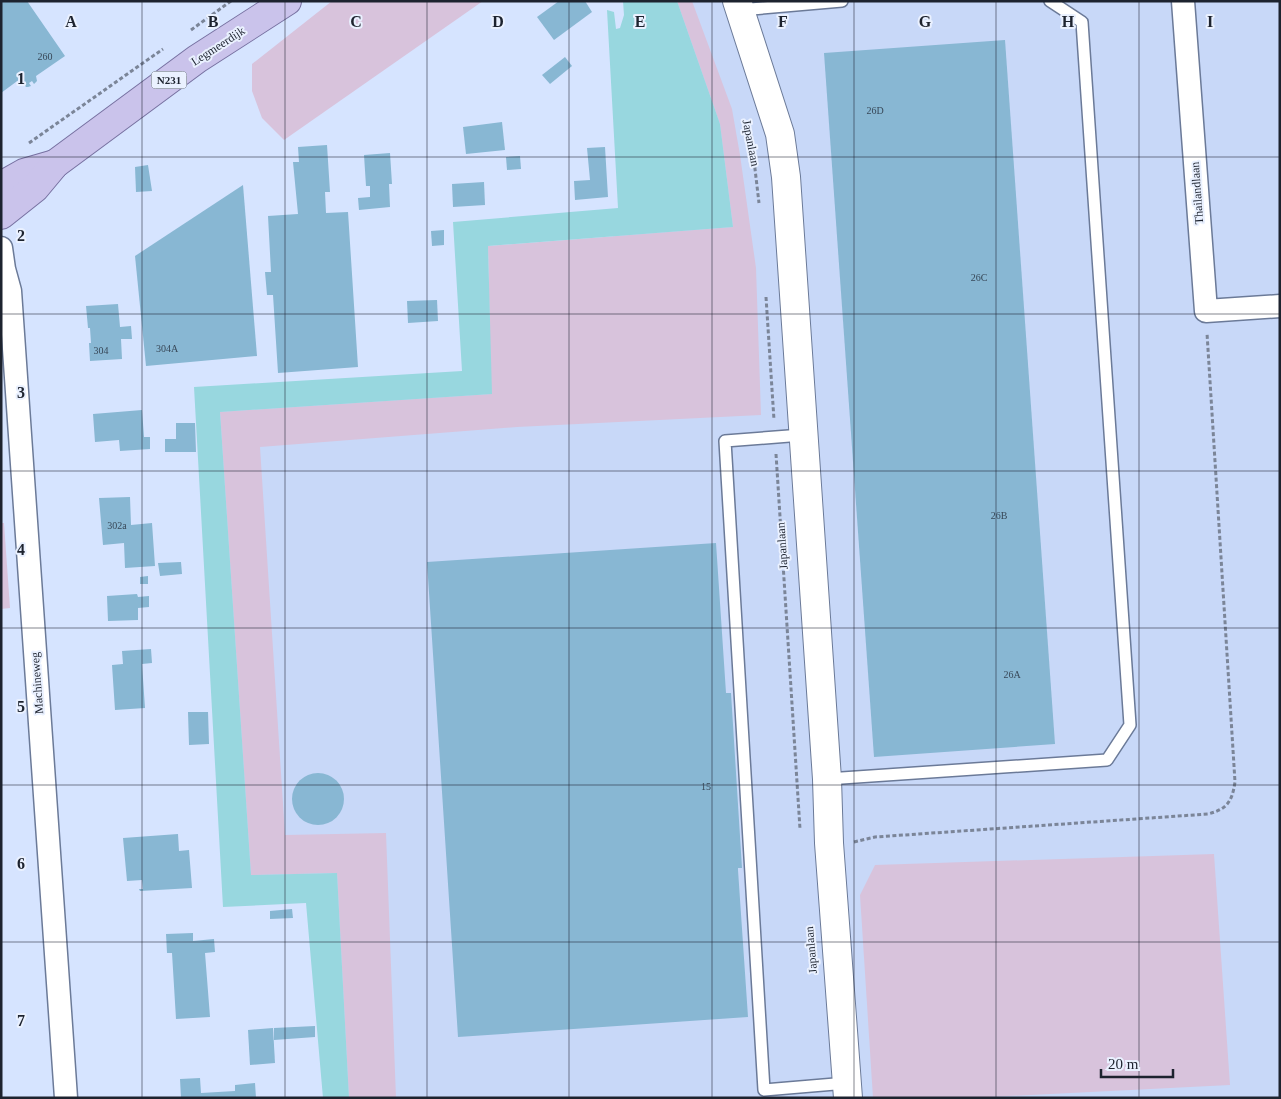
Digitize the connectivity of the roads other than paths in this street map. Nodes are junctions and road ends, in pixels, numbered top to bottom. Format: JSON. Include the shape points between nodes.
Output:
{"nodes":[{"id":1,"x":287,"y":1,"type":"edge"},
{"id":2,"x":842,"y":1,"type":"edge"},
{"id":3,"x":1050,"y":1,"type":"edge"},
{"id":4,"x":1183,"y":1,"type":"edge"},
{"id":5,"x":778,"y":4,"type":"edge"},
{"id":6,"x":738,"y":6,"type":"edge"},
{"id":7,"x":55,"y":164,"type":"junction"},
{"id":8,"x":1,"y":186,"type":"edge"},
{"id":9,"x":1,"y":215,"type":"edge"},
{"id":10,"x":2,"y":262,"type":"edge"},
{"id":11,"x":1280,"y":306,"type":"edge"},
{"id":12,"x":802,"y":435,"type":"junction"},
{"id":13,"x":827,"y":778,"type":"junction"},
{"id":14,"x":848,"y":1091,"type":"edge"},
{"id":15,"x":66,"y":1098,"type":"edge"}],
"edges":[{"from":1,"to":7,"type":"main road","name":"Legmeerdijk","number":"N231","via":[[197,59]]},
{"from":2,"to":5,"type":"lane"},
{"from":3,"to":13,"type":"lane","via":[[1082,22],[1130,725],[1107,760]]},
{"from":4,"to":11,"type":"street","name":"Thailandlaan","via":[[1206,311]]},
{"from":5,"to":6,"type":"lane"},
{"from":6,"to":12,"type":"street","name":"Japanlaan","via":[[770,99],[784,154]]},
{"from":7,"to":8,"type":"main road","name":"Legmeerdijk","number":"N231"},
{"from":7,"to":9,"type":"main road","name":"Legmeerdijk","number":"N231","via":[[35,188]]},
{"from":10,"to":15,"type":"street","name":"Machineweg","via":[[10,291]]},
{"from":12,"to":13,"type":"street","name":"Japanlaan"},
{"from":12,"to":14,"type":"lane","via":[[725,441],[764,1090]]},
{"from":13,"to":14,"type":"street","name":"Japanlaan"}]}
